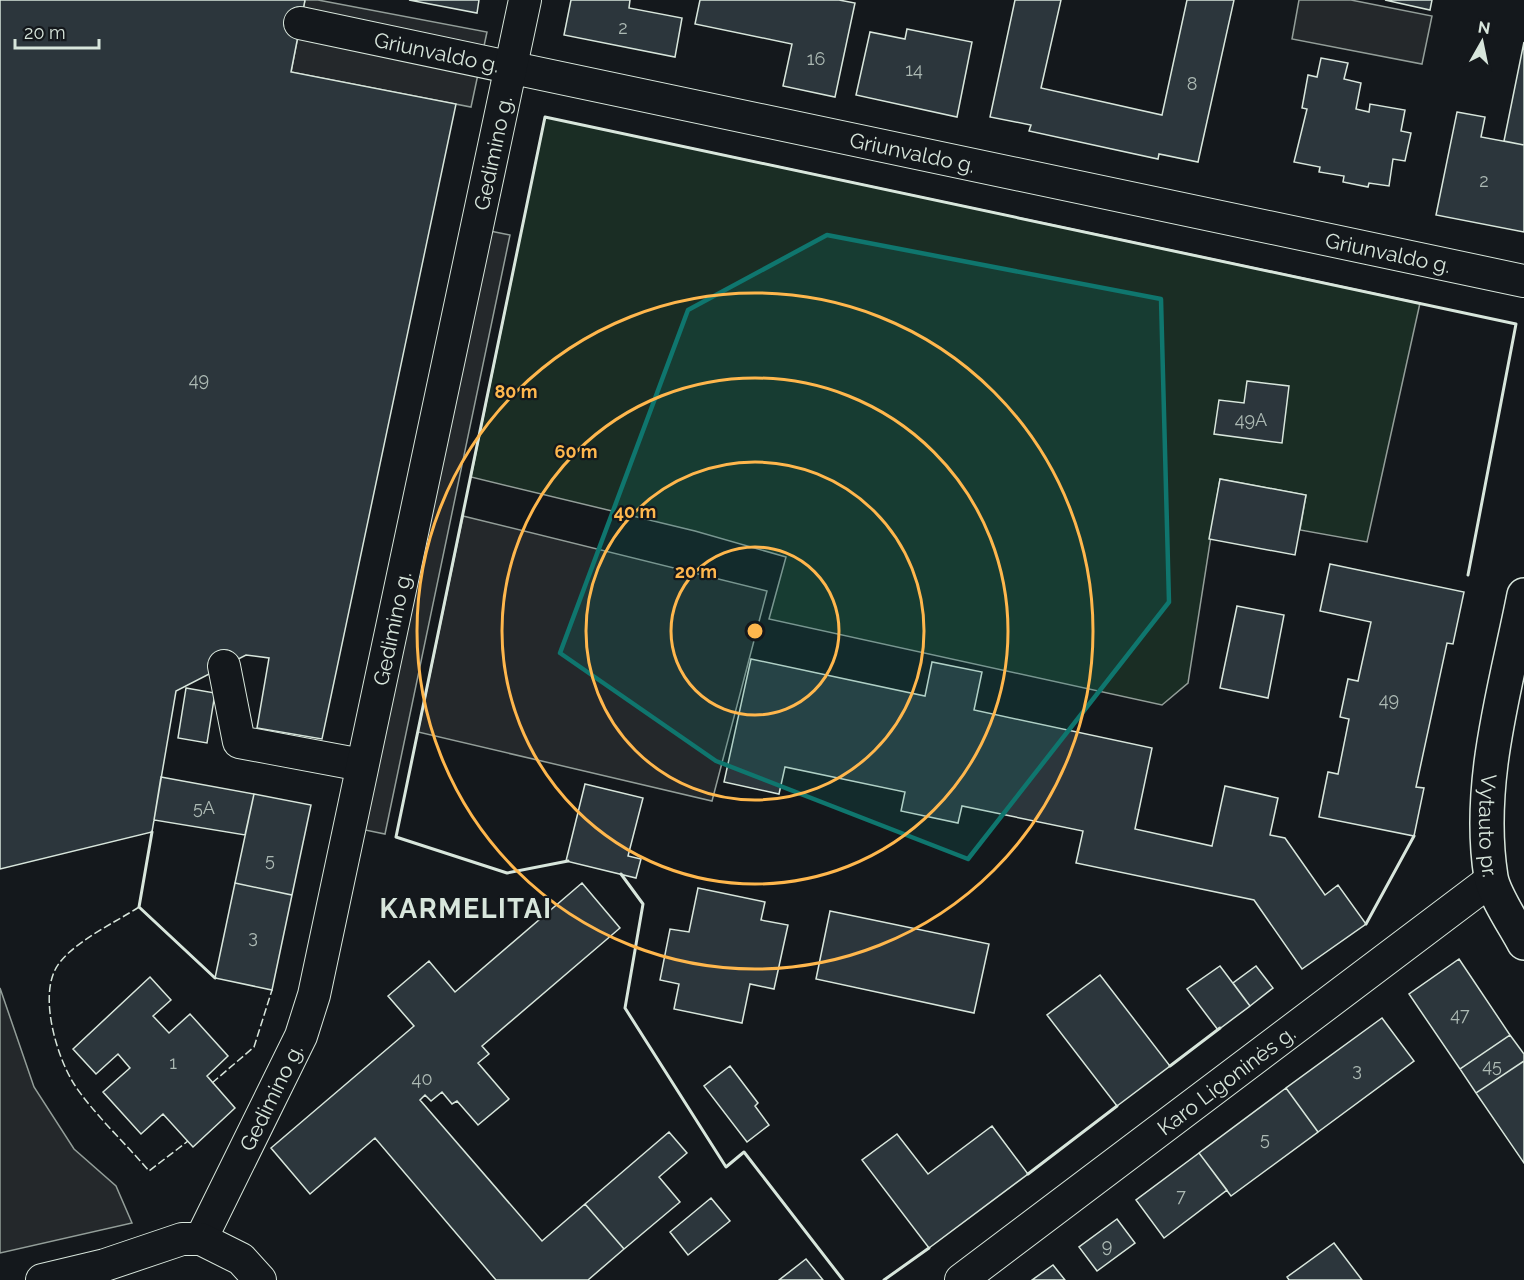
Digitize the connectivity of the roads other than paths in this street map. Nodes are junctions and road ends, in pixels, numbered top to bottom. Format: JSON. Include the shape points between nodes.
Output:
{"nodes":[{"id":1,"x":525,"y":0,"type":"edge"},
{"id":2,"x":300,"y":22,"type":"dead end"},
{"id":3,"x":511,"y":66,"type":"junction"},
{"id":4,"x":1524,"y":281,"type":"edge"},
{"id":5,"x":1524,"y":595,"type":"edge"},
{"id":6,"x":224,"y":666,"type":"dead end"},
{"id":7,"x":362,"y":765,"type":"junction"},
{"id":8,"x":1491,"y":880,"type":"junction"},
{"id":9,"x":1524,"y":943,"type":"edge"},
{"id":10,"x":201,"y":1239,"type":"junction"},
{"id":11,"x":42,"y":1280,"type":"edge"},
{"id":12,"x":260,"y":1280,"type":"edge"},
{"id":13,"x":961,"y":1280,"type":"edge"}],
"edges":[{"from":1,"to":3,"type":"street","name":"Gedimino g."},
{"from":2,"to":3,"type":"street","name":"Griunvaldo g."},
{"from":3,"to":4,"type":"street","name":"Griunvaldo g."},
{"from":3,"to":7,"type":"street","name":"Gedimino g."},
{"from":5,"to":8,"type":"main road","name":"Vytauto pr.","via":[[1490,763],[1487,796]]},
{"from":6,"to":7,"type":"street","via":[[239,742]]},
{"from":7,"to":10,"type":"street","name":"Gedimino g.","via":[[314,995],[301,1036]]},
{"from":8,"to":9,"type":"main road","name":"Vytauto pr."},
{"from":8,"to":13,"type":"street","name":"Karo Ligoninės g."},
{"from":10,"to":11,"type":"street","via":[[182,1239],[105,1265]]},
{"from":10,"to":12,"type":"street","via":[[241,1259]]}]}
